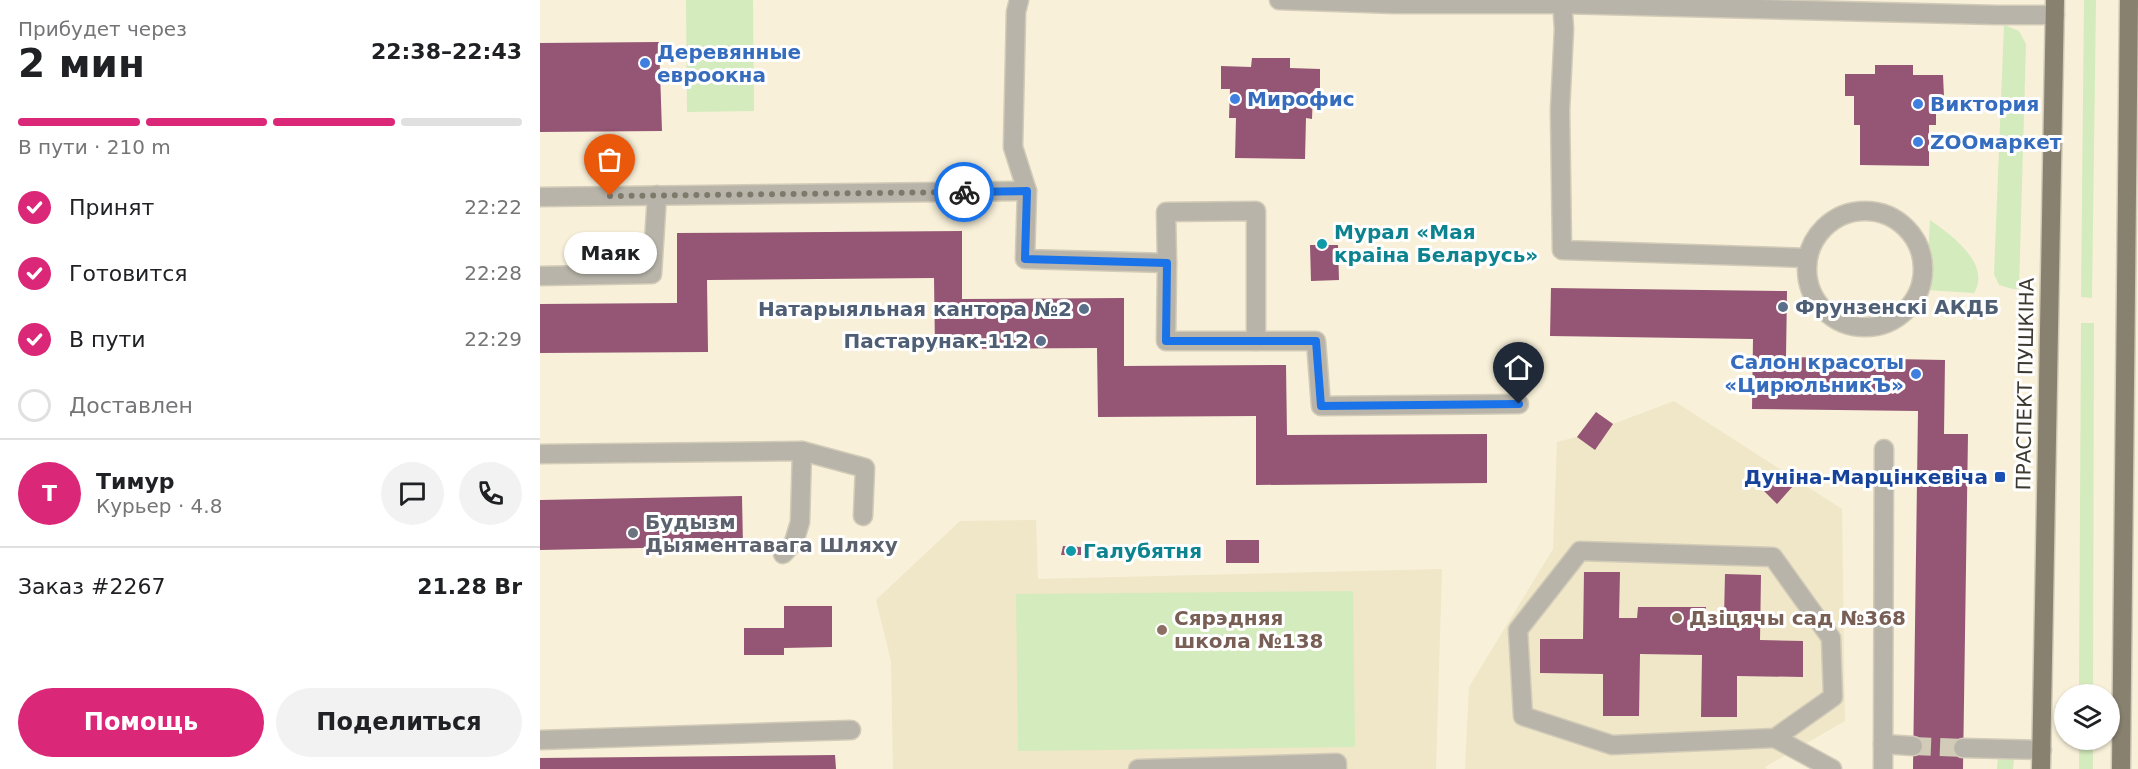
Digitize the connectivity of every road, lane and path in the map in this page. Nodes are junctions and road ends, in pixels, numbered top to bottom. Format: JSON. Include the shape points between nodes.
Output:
{"nodes":[{"id":1,"x":1019,"y":0,"type":"edge"},
{"id":2,"x":1279,"y":0,"type":"edge"},
{"id":3,"x":2129,"y":0,"type":"edge"},
{"id":4,"x":1562,"y":2,"type":"edge"},
{"id":5,"x":1894,"y":6,"type":"edge"},
{"id":6,"x":2055,"y":8,"type":"edge"},
{"id":7,"x":1027,"y":191,"type":"junction"},
{"id":8,"x":657,"y":195,"type":"junction"},
{"id":9,"x":540,"y":197,"type":"edge"},
{"id":10,"x":1807,"y":258,"type":"junction"},
{"id":11,"x":1167,"y":263,"type":"junction"},
{"id":12,"x":540,"y":276,"type":"edge"},
{"id":13,"x":1256,"y":341,"type":"junction"},
{"id":14,"x":2132,"y":349,"type":"edge"},
{"id":15,"x":1519,"y":404,"type":"dead end"},
{"id":16,"x":1884,"y":449,"type":"dead end"},
{"id":17,"x":802,"y":451,"type":"junction"},
{"id":18,"x":540,"y":454,"type":"edge"},
{"id":19,"x":863,"y":516,"type":"dead end"},
{"id":20,"x":783,"y":554,"type":"dead end"},
{"id":21,"x":851,"y":730,"type":"dead end"},
{"id":22,"x":1775,"y":738,"type":"junction"},
{"id":23,"x":540,"y":740,"type":"edge"},
{"id":24,"x":1883,"y":744,"type":"junction"},
{"id":25,"x":1913,"y":746,"type":"tunnel mouth"},
{"id":26,"x":1963,"y":748,"type":"tunnel mouth"},
{"id":27,"x":2042,"y":750,"type":"junction"},
{"id":28,"x":1138,"y":769,"type":"edge"},
{"id":29,"x":1337,"y":769,"type":"edge"},
{"id":30,"x":1832,"y":769,"type":"edge"},
{"id":31,"x":1883,"y":769,"type":"edge"},
{"id":32,"x":2041,"y":769,"type":"edge"},
{"id":33,"x":2121,"y":769,"type":"edge"}],
"edges":[{"from":1,"to":7,"type":"street","via":[[1013,147]]},
{"from":2,"to":4,"type":"street","via":[[1395,4]]},
{"from":3,"to":14,"type":"main road"},
{"from":4,"to":5,"type":"street"},
{"from":4,"to":10,"type":"street","via":[[1563,250]]},
{"from":5,"to":6,"type":"street"},
{"from":6,"to":27,"type":"main road","name":"ПРАСПЕКТ ПУШКІНА"},
{"from":7,"to":8,"type":"street"},
{"from":7,"to":11,"type":"street","via":[[1025,259]]},
{"from":8,"to":9,"type":"street"},
{"from":8,"to":12,"type":"street","via":[[652,274]]},
{"from":10,"to":10,"type":"street","via":[[1814,240],[1827,224],[1839,216],[1871,211],[1903,224],[1923,256],[1924,276],[1916,299],[1896,319],[1877,327],[1848,326],[1821,309],[1810,292]]},
{"from":11,"to":13,"type":"street","via":[[1166,341]]},
{"from":11,"to":13,"type":"street","via":[[1166,212],[1256,211]]},
{"from":13,"to":15,"type":"street","via":[[1316,341],[1321,406]]},
{"from":14,"to":33,"type":"main road"},
{"from":16,"to":24,"type":"street"},
{"from":17,"to":18,"type":"street"},
{"from":17,"to":19,"type":"street","via":[[865,468]]},
{"from":17,"to":20,"type":"street","via":[[800,522],[794,542]]},
{"from":21,"to":23,"type":"street"},
{"from":22,"to":22,"type":"street","via":[[1833,697],[1831,638],[1773,557],[1580,551],[1518,630],[1523,716],[1612,745]]},
{"from":22,"to":30,"type":"street"},
{"from":24,"to":25,"type":"street"},
{"from":24,"to":31,"type":"street"},
{"from":26,"to":27,"type":"street"},
{"from":27,"to":32,"type":"main road","name":"ПРАСПЕКТ ПУШКІНА"},
{"from":28,"to":29,"type":"street","via":[[1337,763]]}]}
